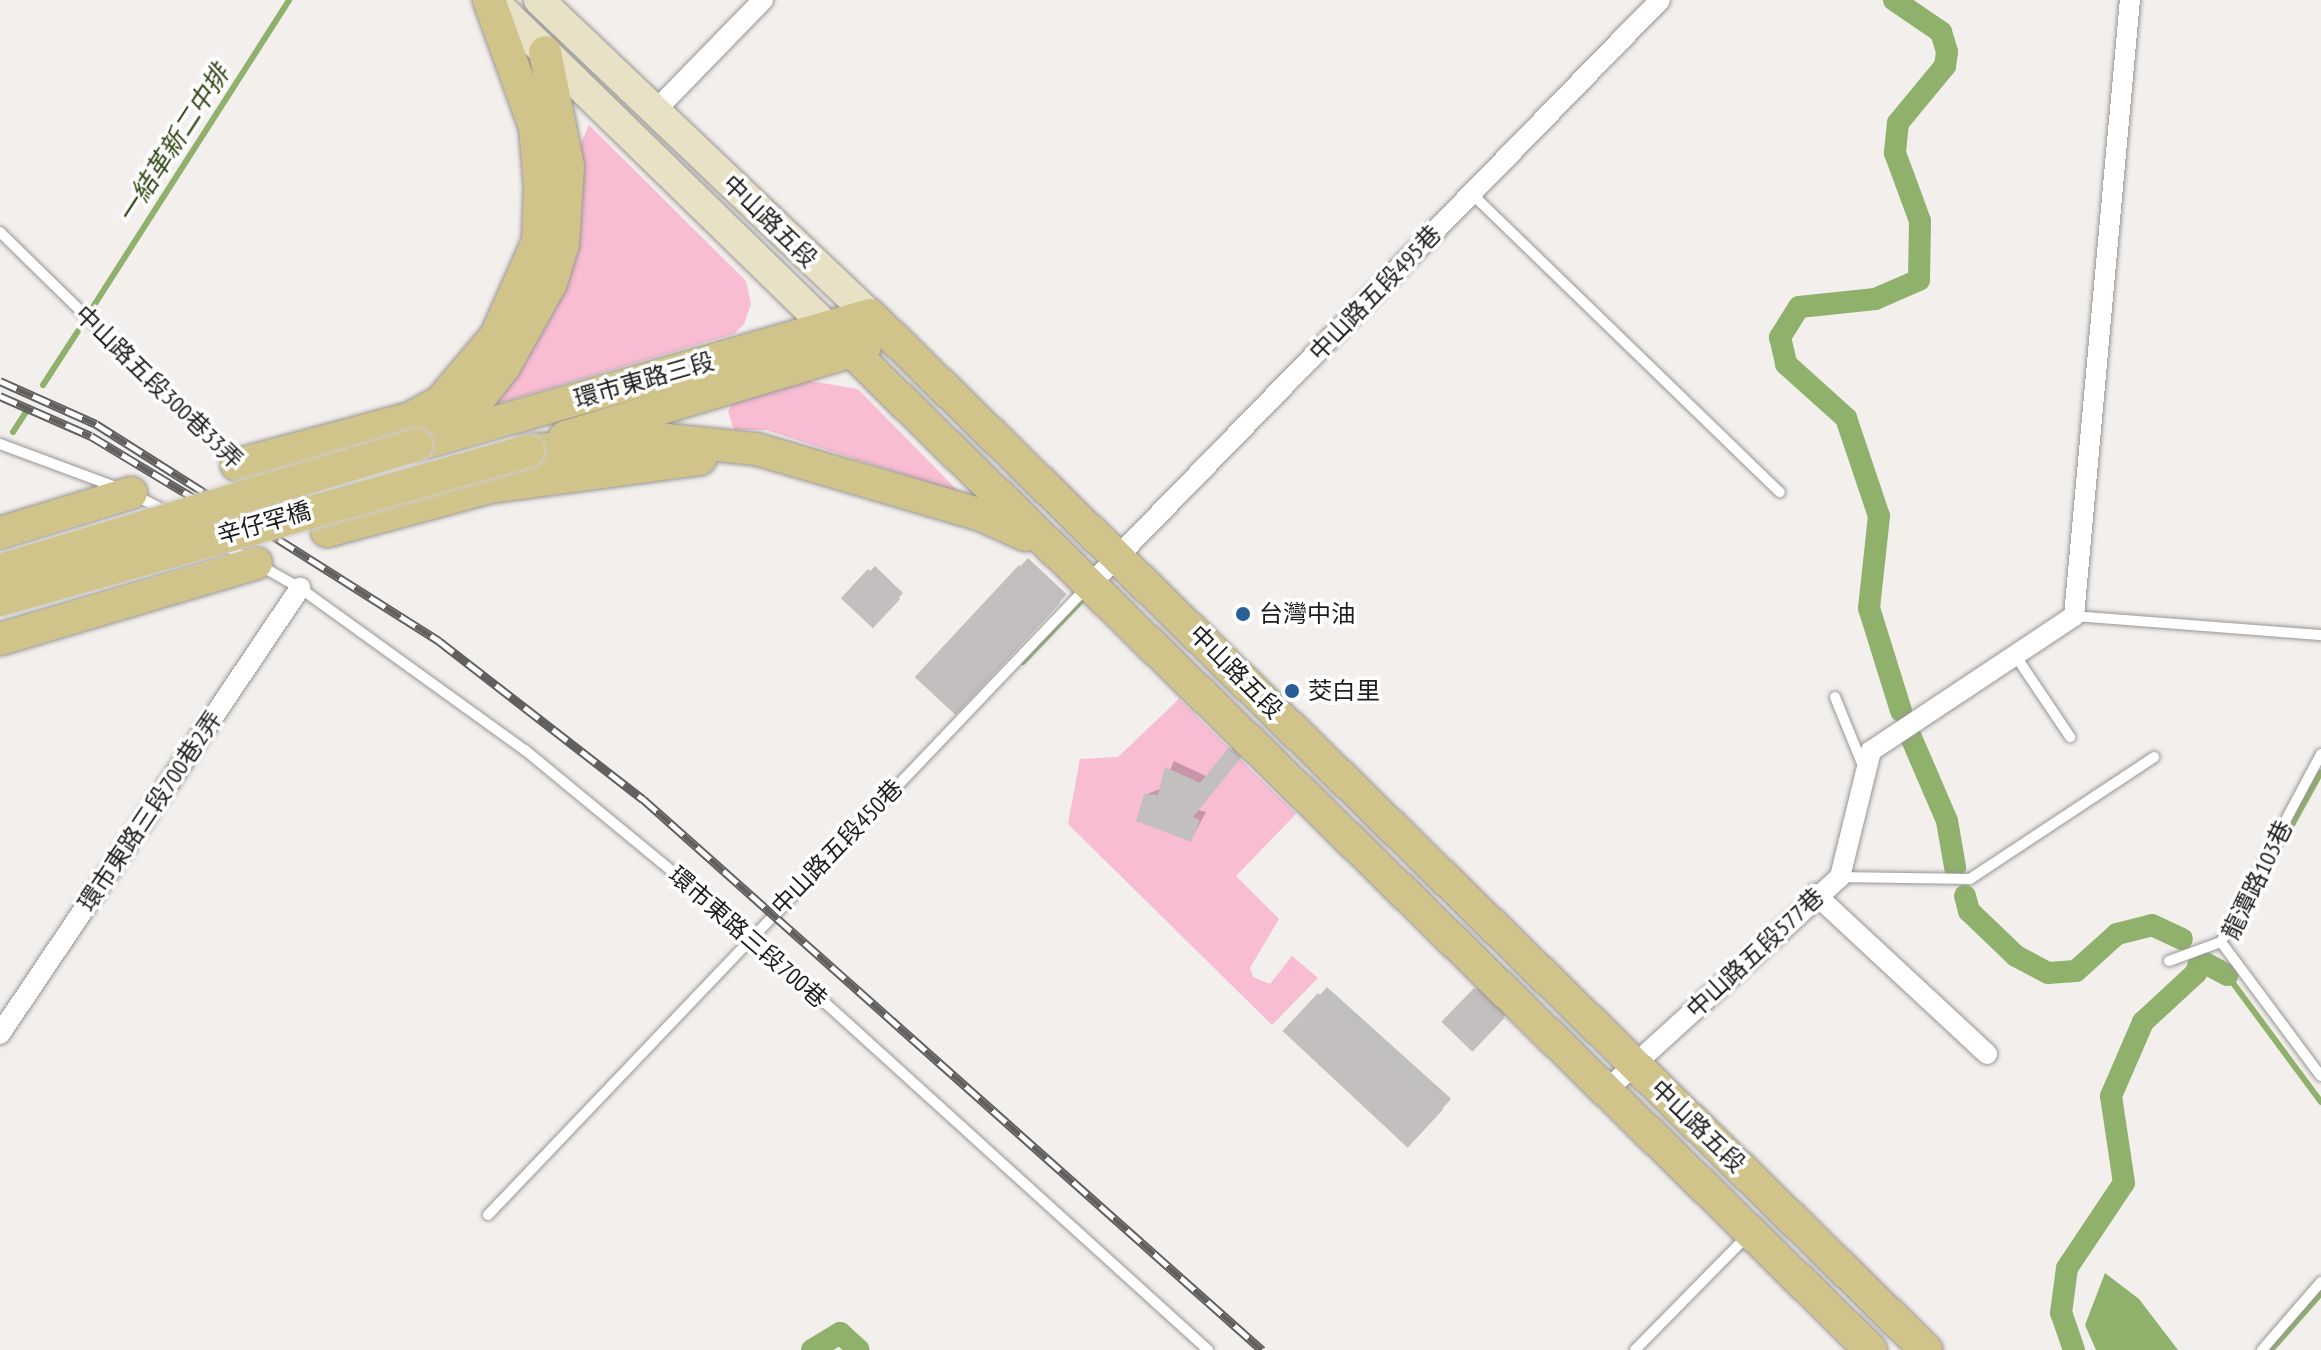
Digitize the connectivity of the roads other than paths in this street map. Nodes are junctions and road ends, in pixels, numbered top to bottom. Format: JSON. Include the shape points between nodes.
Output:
{"nodes":[{"id":1,"x":490,"y":0,"type":"edge"},
{"id":2,"x":539,"y":0,"type":"edge"},
{"id":3,"x":763,"y":0,"type":"edge"},
{"id":4,"x":1660,"y":0,"type":"edge"},
{"id":5,"x":2130,"y":0,"type":"edge"},
{"id":6,"x":545,"y":52,"type":"junction"},
{"id":7,"x":655,"y":111,"type":"junction"},
{"id":8,"x":1471,"y":193,"type":"junction"},
{"id":9,"x":0,"y":232,"type":"edge"},
{"id":10,"x":870,"y":315,"type":"junction"},
{"id":11,"x":828,"y":328,"type":"junction"},
{"id":12,"x":893,"y":339,"type":"junction"},
{"id":13,"x":850,"y":351,"type":"junction"},
{"id":14,"x":0,"y":444,"type":"edge"},
{"id":15,"x":417,"y":445,"type":"junction"},
{"id":16,"x":528,"y":451,"type":"junction"},
{"id":17,"x":237,"y":465,"type":"junction"},
{"id":18,"x":824,"y":469,"type":"junction"},
{"id":19,"x":1780,"y":492,"type":"dead end"},
{"id":20,"x":131,"y":493,"type":"junction"},
{"id":21,"x":327,"y":531,"type":"joint"},
{"id":22,"x":0,"y":533,"type":"edge"},
{"id":23,"x":1048,"y":545,"type":"junction"},
{"id":24,"x":1122,"y":560,"type":"junction"},
{"id":25,"x":256,"y":563,"type":"junction"},
{"id":26,"x":0,"y":570,"type":"edge"},
{"id":27,"x":1089,"y":586,"type":"junction"},
{"id":28,"x":300,"y":588,"type":"junction"},
{"id":29,"x":0,"y":600,"type":"edge"},
{"id":30,"x":2074,"y":616,"type":"junction"},
{"id":31,"x":2321,"y":635,"type":"edge"},
{"id":32,"x":0,"y":639,"type":"edge"},
{"id":33,"x":2015,"y":655,"type":"junction"},
{"id":34,"x":1835,"y":697,"type":"dead end"},
{"id":35,"x":2070,"y":737,"type":"dead end"},
{"id":36,"x":2321,"y":754,"type":"edge"},
{"id":37,"x":2154,"y":757,"type":"dead end"},
{"id":38,"x":1864,"y":768,"type":"junction"},
{"id":39,"x":1840,"y":877,"type":"junction"},
{"id":40,"x":1815,"y":894,"type":"junction"},
{"id":41,"x":750,"y":935,"type":"junction"},
{"id":42,"x":2221,"y":942,"type":"junction"},
{"id":43,"x":2169,"y":961,"type":"dead end"},
{"id":44,"x":0,"y":1034,"type":"edge"},
{"id":45,"x":1987,"y":1054,"type":"dead end"},
{"id":46,"x":1635,"y":1064,"type":"junction"},
{"id":47,"x":2321,"y":1076,"type":"edge"},
{"id":48,"x":1609,"y":1088,"type":"junction"},
{"id":49,"x":488,"y":1215,"type":"dead end"},
{"id":50,"x":1751,"y":1232,"type":"junction"},
{"id":51,"x":2321,"y":1282,"type":"edge"},
{"id":52,"x":1208,"y":1350,"type":"edge"},
{"id":53,"x":1635,"y":1350,"type":"edge"},
{"id":54,"x":1871,"y":1350,"type":"edge"},
{"id":55,"x":1926,"y":1350,"type":"edge"},
{"id":56,"x":2262,"y":1350,"type":"edge"}],
"edges":[{"from":1,"to":6,"type":"street","name":"中山路五段"},
{"from":1,"to":17,"type":"main road","via":[[535,127],[540,186],[538,241],[509,313],[470,370],[411,418]]},
{"from":2,"to":7,"type":"street","name":"中山路五段"},
{"from":3,"to":7,"type":"street"},
{"from":4,"to":8,"type":"street","name":"中山路五段495巷"},
{"from":5,"to":30,"type":"street"},
{"from":6,"to":11,"type":"street","name":"中山路五段"},
{"from":6,"to":15,"type":"main road","via":[[568,166],[568,210],[551,283],[482,395]]},
{"from":7,"to":10,"type":"street","name":"中山路五段"},
{"from":8,"to":19,"type":"lane"},
{"from":8,"to":24,"type":"street","name":"中山路五段495巷"},
{"from":9,"to":17,"type":"lane","name":"中山路五段300巷33弄"},
{"from":10,"to":11,"type":"main road","name":"環市東路三段"},
{"from":10,"to":12,"type":"main road","name":"中山路五段"},
{"from":11,"to":13,"type":"main road","name":"中山路五段"},
{"from":11,"to":15,"type":"main road","name":"環市東路三段"},
{"from":12,"to":13,"type":"main road","name":"環市東路三段"},
{"from":12,"to":24,"type":"main road","name":"中山路五段"},
{"from":13,"to":16,"type":"main road","name":"環市東路三段"},
{"from":13,"to":23,"type":"main road","name":"中山路五段"},
{"from":14,"to":20,"type":"lane","name":"環市東路三段700巷"},
{"from":15,"to":26,"type":"main road","name":"辛仔罕橋","bridge":true},
{"from":16,"to":18,"type":"main road","via":[[657,439],[756,449]]},
{"from":16,"to":29,"type":"main road","name":"辛仔罕橋","bridge":true},
{"from":17,"to":21,"type":"lane","name":"中山路五段300巷33弄"},
{"from":18,"to":21,"type":"main road","via":[[696,458],[597,467]]},
{"from":18,"to":23,"type":"main road","via":[[979,514]]},
{"from":20,"to":22,"type":"main road"},
{"from":20,"to":25,"type":"lane","name":"環市東路三段700巷"},
{"from":23,"to":27,"type":"main road","name":"中山路五段"},
{"from":24,"to":27,"type":"street","name":"中山路五段495巷"},
{"from":24,"to":46,"type":"main road","name":"中山路五段"},
{"from":25,"to":28,"type":"lane","name":"環市東路三段700巷"},
{"from":25,"to":32,"type":"main road"},
{"from":27,"to":41,"type":"lane","name":"中山路五段450巷"},
{"from":27,"to":48,"type":"main road","name":"中山路五段"},
{"from":28,"to":41,"type":"lane","name":"環市東路三段700巷","via":[[525,750]]},
{"from":28,"to":44,"type":"street","name":"環市東路三段700巷2弄"},
{"from":30,"to":31,"type":"lane"},
{"from":30,"to":33,"type":"street","name":"中山路五段577巷"},
{"from":33,"to":35,"type":"lane"},
{"from":33,"to":38,"type":"street","name":"中山路五段577巷","via":[[1871,751]]},
{"from":34,"to":38,"type":"lane"},
{"from":36,"to":42,"type":"lane","name":"龍潭路103巷"},
{"from":37,"to":39,"type":"lane","via":[[1970,879]]},
{"from":38,"to":39,"type":"street","name":"中山路五段577巷"},
{"from":39,"to":40,"type":"street","name":"中山路五段577巷"},
{"from":40,"to":45,"type":"street"},
{"from":40,"to":46,"type":"street","name":"中山路五段577巷"},
{"from":41,"to":49,"type":"lane","name":"中山路五段450巷"},
{"from":41,"to":52,"type":"lane","name":"環市東路三段700巷"},
{"from":42,"to":43,"type":"lane"},
{"from":42,"to":47,"type":"lane","name":"龍潭路103巷"},
{"from":46,"to":48,"type":"street","name":"中山路五段577巷"},
{"from":46,"to":55,"type":"main road","name":"中山路五段"},
{"from":48,"to":50,"type":"main road","name":"中山路五段"},
{"from":50,"to":53,"type":"lane"},
{"from":50,"to":54,"type":"main road","name":"中山路五段"},
{"from":51,"to":56,"type":"lane"}]}
